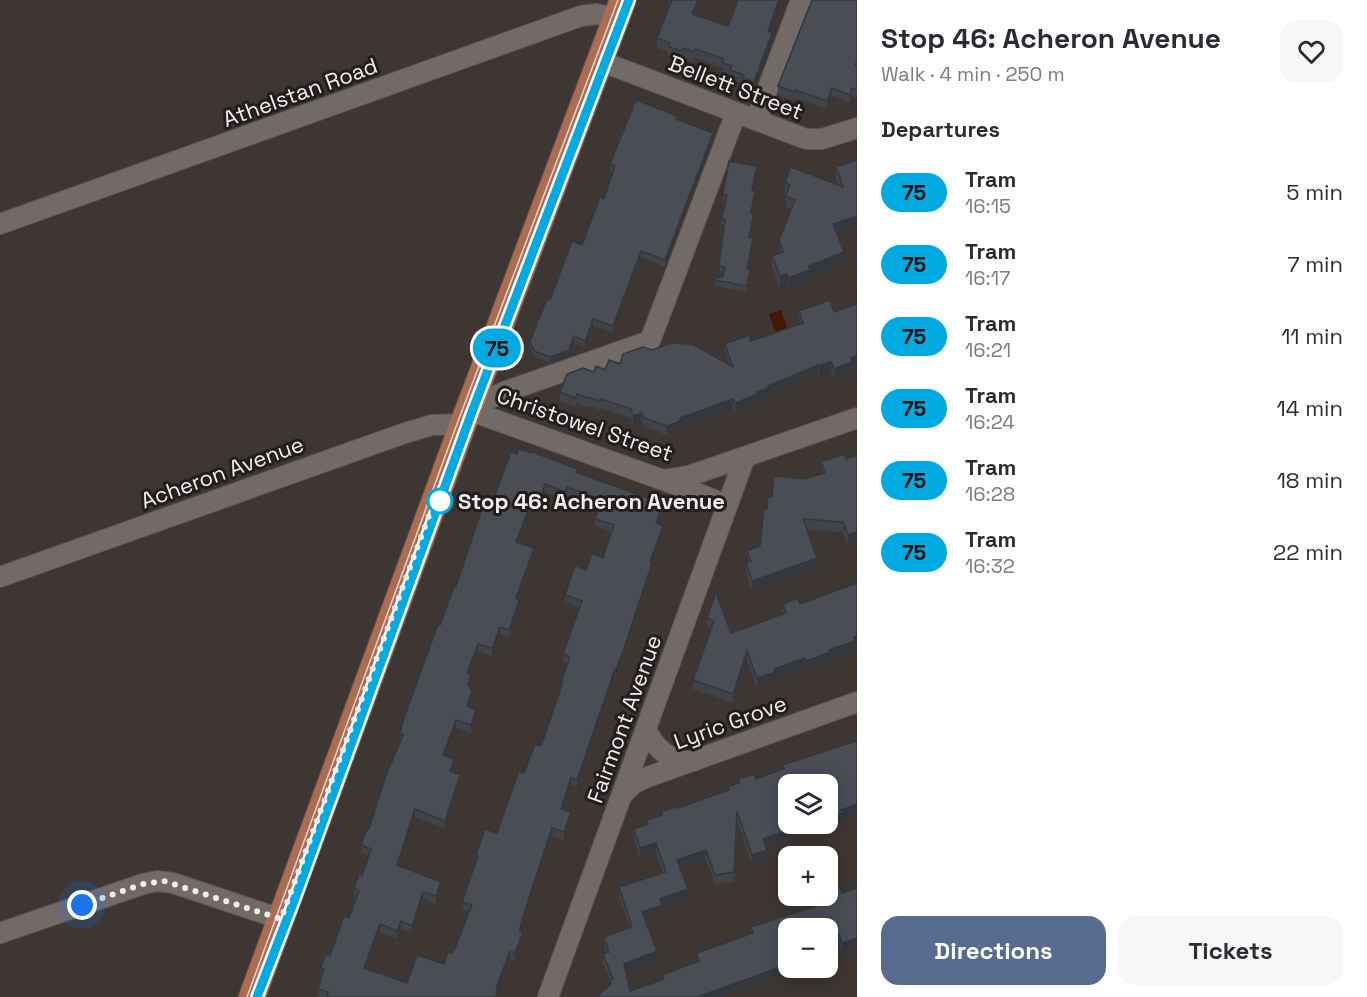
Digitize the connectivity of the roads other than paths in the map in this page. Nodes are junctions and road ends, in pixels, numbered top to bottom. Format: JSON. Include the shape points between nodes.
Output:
{"nodes":[{"id":1,"x":801,"y":0,"type":"edge"},
{"id":2,"x":620,"y":9,"type":"edge"},
{"id":3,"x":600,"y":62,"type":"junction"},
{"id":4,"x":736,"y":113,"type":"junction"},
{"id":5,"x":756,"y":120,"type":"junction"},
{"id":6,"x":857,"y":128,"type":"edge"},
{"id":7,"x":0,"y":224,"type":"edge"},
{"id":8,"x":467,"y":414,"type":"junction"},
{"id":9,"x":857,"y":418,"type":"edge"},
{"id":10,"x":745,"y":457,"type":"junction"},
{"id":11,"x":663,"y":480,"type":"junction"},
{"id":12,"x":727,"y":505,"type":"junction"},
{"id":13,"x":0,"y":577,"type":"edge"},
{"id":14,"x":857,"y":702,"type":"edge"},
{"id":15,"x":646,"y":729,"type":"junction"},
{"id":16,"x":693,"y":761,"type":"junction"},
{"id":17,"x":623,"y":794,"type":"junction"},
{"id":18,"x":281,"y":919,"type":"junction"},
{"id":19,"x":0,"y":933,"type":"edge"},
{"id":20,"x":252,"y":997,"type":"edge"},
{"id":21,"x":548,"y":997,"type":"edge"}],
"edges":[{"from":1,"to":5,"type":"street"},
{"from":2,"to":3,"type":"main road"},
{"from":2,"to":7,"type":"street","name":"Athelstan Road","via":[[581,16]]},
{"from":3,"to":4,"type":"street","name":"Bellett Street"},
{"from":3,"to":8,"type":"main road"},
{"from":4,"to":5,"type":"street","name":"Bellett Street"},
{"from":4,"to":8,"type":"street","via":[[650,341],[507,391]]},
{"from":5,"to":6,"type":"street","name":"Bellett Street","via":[[813,140]]},
{"from":8,"to":11,"type":"street","name":"Christowel Street"},
{"from":8,"to":13,"type":"street","name":"Acheron Avenue"},
{"from":8,"to":18,"type":"main road"},
{"from":9,"to":10,"type":"street","name":"Christowel Street"},
{"from":10,"to":11,"type":"street","name":"Christowel Street","via":[[682,478]]},
{"from":10,"to":12,"type":"street","name":"Fairmont Avenue"},
{"from":11,"to":12,"type":"street"},
{"from":12,"to":15,"type":"street","name":"Fairmont Avenue"},
{"from":14,"to":16,"type":"street","name":"Lyric Grove"},
{"from":15,"to":16,"type":"street","via":[[664,754],[680,761]]},
{"from":15,"to":17,"type":"street","name":"Fairmont Avenue"},
{"from":16,"to":17,"type":"street","name":"Lyric Grove","via":[[645,778]]},
{"from":17,"to":21,"type":"street","name":"Fairmont Avenue"},
{"from":18,"to":19,"type":"street","via":[[157,881]]},
{"from":18,"to":20,"type":"main road"}]}
